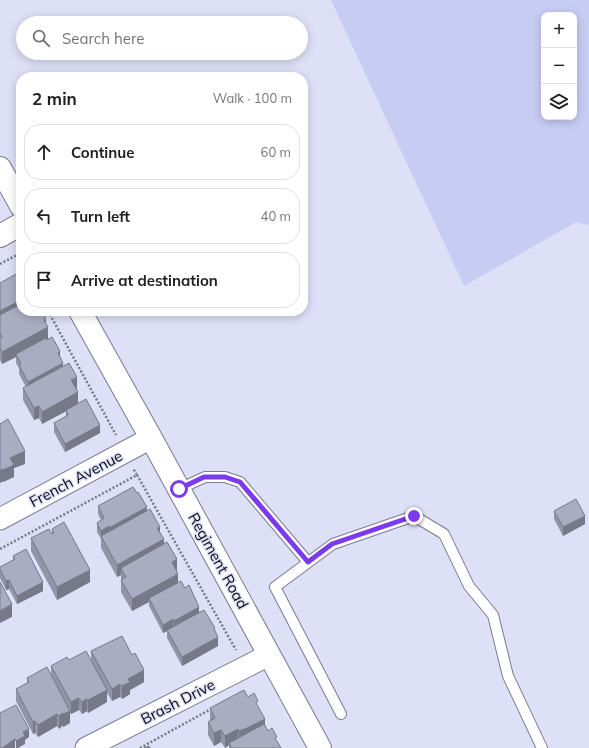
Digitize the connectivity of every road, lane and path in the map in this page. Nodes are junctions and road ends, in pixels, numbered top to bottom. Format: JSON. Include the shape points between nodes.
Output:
{"nodes":[{"id":1,"x":0,"y":168,"type":"edge"},
{"id":2,"x":16,"y":197,"type":"edge"},
{"id":3,"x":16,"y":227,"type":"edge"},
{"id":4,"x":0,"y":236,"type":"edge"},
{"id":5,"x":16,"y":256,"type":"edge"},
{"id":6,"x":0,"y":264,"type":"edge"},
{"id":7,"x":51,"y":316,"type":"edge"},
{"id":8,"x":83,"y":316,"type":"edge"},
{"id":9,"x":151,"y":438,"type":"junction"},
{"id":10,"x":118,"y":441,"type":"dead end"},
{"id":11,"x":130,"y":461,"type":"dead end"},
{"id":12,"x":137,"y":475,"type":"junction"},
{"id":13,"x":179,"y":489,"type":"junction"},
{"id":14,"x":0,"y":519,"type":"edge"},
{"id":15,"x":0,"y":549,"type":"edge"},
{"id":16,"x":308,"y":562,"type":"junction"},
{"id":17,"x":233,"y":644,"type":"dead end"},
{"id":18,"x":269,"y":655,"type":"junction"},
{"id":19,"x":341,"y":714,"type":"dead end"},
{"id":20,"x":86,"y":748,"type":"edge"},
{"id":21,"x":320,"y":748,"type":"edge"},
{"id":22,"x":542,"y":748,"type":"edge"}],
"edges":[{"from":1,"to":2,"type":"street"},
{"from":3,"to":4,"type":"street"},
{"from":5,"to":6,"type":"path"},
{"from":7,"to":10,"type":"path"},
{"from":8,"to":9,"type":"street","name":"Regiment Road"},
{"from":9,"to":13,"type":"street","name":"Regiment Road"},
{"from":9,"to":14,"type":"street","name":"French Avenue"},
{"from":11,"to":12,"type":"path"},
{"from":12,"to":15,"type":"path"},
{"from":12,"to":17,"type":"path"},
{"from":13,"to":16,"type":"lane","via":[[204,477],[225,477],[240,482]]},
{"from":13,"to":18,"type":"street","name":"Regiment Road"},
{"from":16,"to":19,"type":"lane","via":[[276,587]]},
{"from":16,"to":22,"type":"lane","via":[[332,544],[414,516],[444,534],[469,586],[493,615],[508,676]]},
{"from":18,"to":20,"type":"street","name":"Brash Drive"},
{"from":18,"to":21,"type":"street","name":"Regiment Road"}]}
